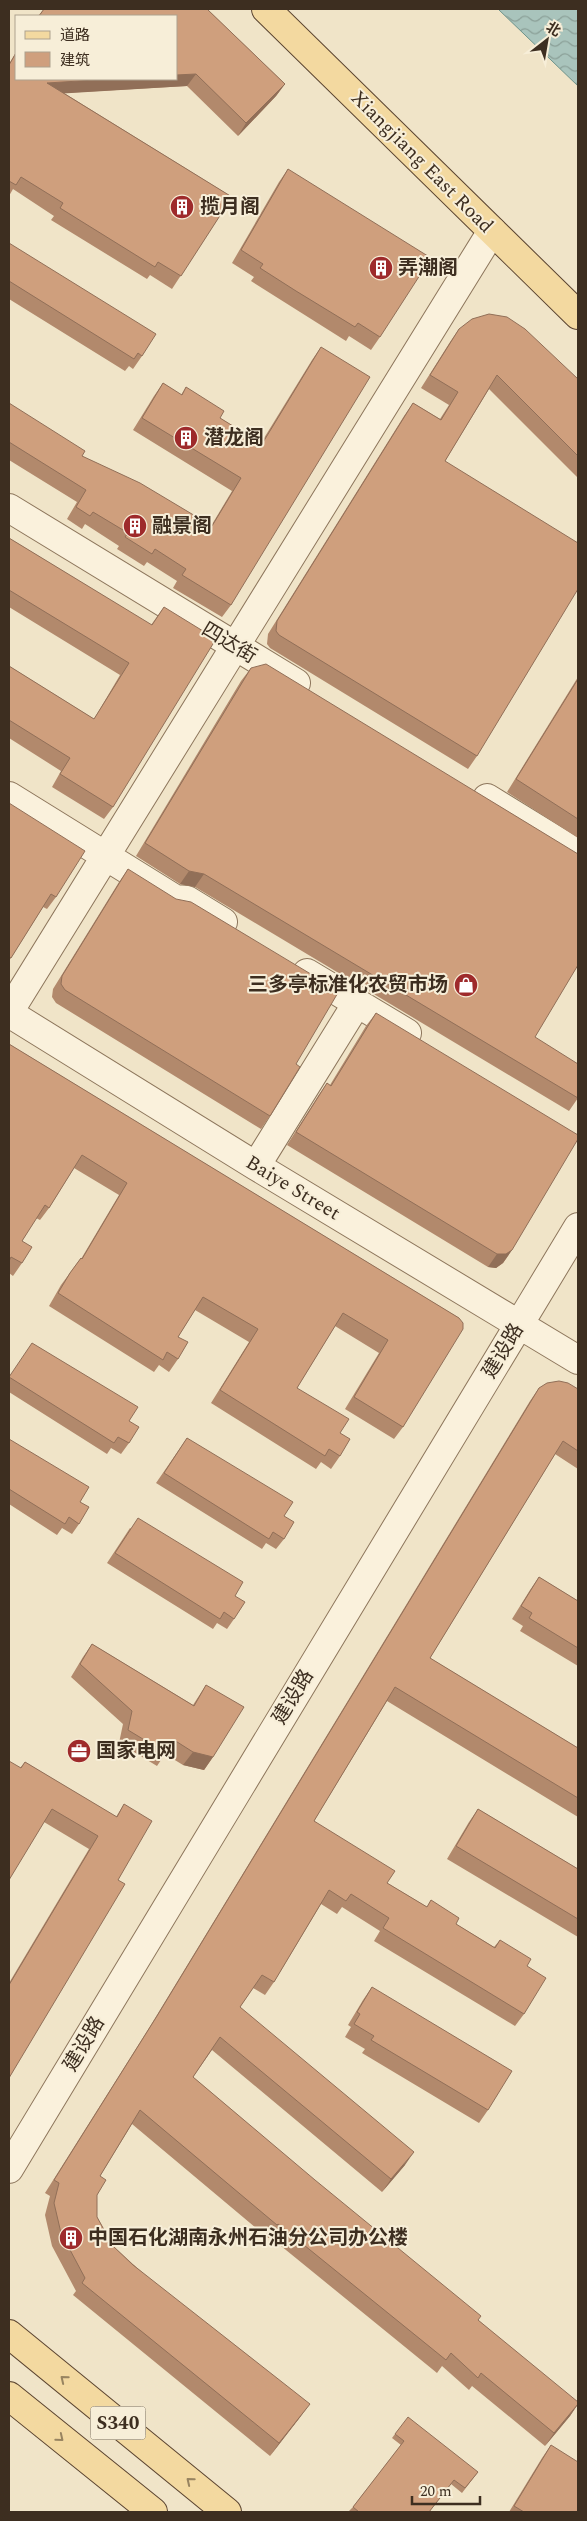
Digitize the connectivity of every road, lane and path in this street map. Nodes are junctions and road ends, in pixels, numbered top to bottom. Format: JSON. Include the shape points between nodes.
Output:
{"nodes":[{"id":1,"x":266,"y":9,"type":"edge"},
{"id":2,"x":492,"y":231,"type":"junction"},
{"id":3,"x":578,"y":315,"type":"edge"},
{"id":4,"x":9,"y":508,"type":"edge"},
{"id":5,"x":236,"y":647,"type":"junction"},
{"id":6,"x":321,"y":698,"type":"edge"},
{"id":7,"x":465,"y":785,"type":"edge"},
{"id":8,"x":9,"y":796,"type":"edge"},
{"id":9,"x":578,"y":854,"type":"edge"},
{"id":10,"x":106,"y":856,"type":"junction"},
{"id":11,"x":247,"y":936,"type":"edge"},
{"id":12,"x":289,"y":962,"type":"edge"},
{"id":13,"x":357,"y":1003,"type":"junction"},
{"id":14,"x":9,"y":1013,"type":"edge"},
{"id":15,"x":425,"y":1044,"type":"edge"},
{"id":16,"x":256,"y":1166,"type":"junction"},
{"id":17,"x":578,"y":1226,"type":"edge"},
{"id":18,"x":519,"y":1324,"type":"junction"},
{"id":19,"x":578,"y":1360,"type":"edge"},
{"id":20,"x":9,"y":2169,"type":"edge"},
{"id":21,"x":9,"y":2334,"type":"edge"},
{"id":22,"x":9,"y":2396,"type":"edge"},
{"id":23,"x":153,"y":2512,"type":"edge"},
{"id":24,"x":227,"y":2512,"type":"edge"}],
"edges":[{"from":1,"to":2,"type":"main road","name":"Xiangjiang East Road"},
{"from":2,"to":3,"type":"main road","name":"Xiangjiang East Road"},
{"from":2,"to":5,"type":"street"},
{"from":4,"to":5,"type":"street","name":"四达街"},
{"from":5,"to":6,"type":"street","name":"四达街"},
{"from":5,"to":10,"type":"street"},
{"from":7,"to":9,"type":"street"},
{"from":8,"to":10,"type":"street"},
{"from":10,"to":11,"type":"street","via":[[175,899],[188,900]]},
{"from":10,"to":14,"type":"street"},
{"from":12,"to":13,"type":"street"},
{"from":13,"to":15,"type":"street"},
{"from":13,"to":16,"type":"street"},
{"from":14,"to":16,"type":"street","name":"Baiye Street"},
{"from":16,"to":18,"type":"street","name":"Baiye Street"},
{"from":17,"to":18,"type":"street","name":"建设路"},
{"from":18,"to":19,"type":"street","name":"Baiye Street"},
{"from":18,"to":20,"type":"street","name":"建设路"},
{"from":24,"to":21,"type":"main road","number":"S340","one_way":true},
{"from":22,"to":23,"type":"main road","number":"S340","one_way":true}]}
